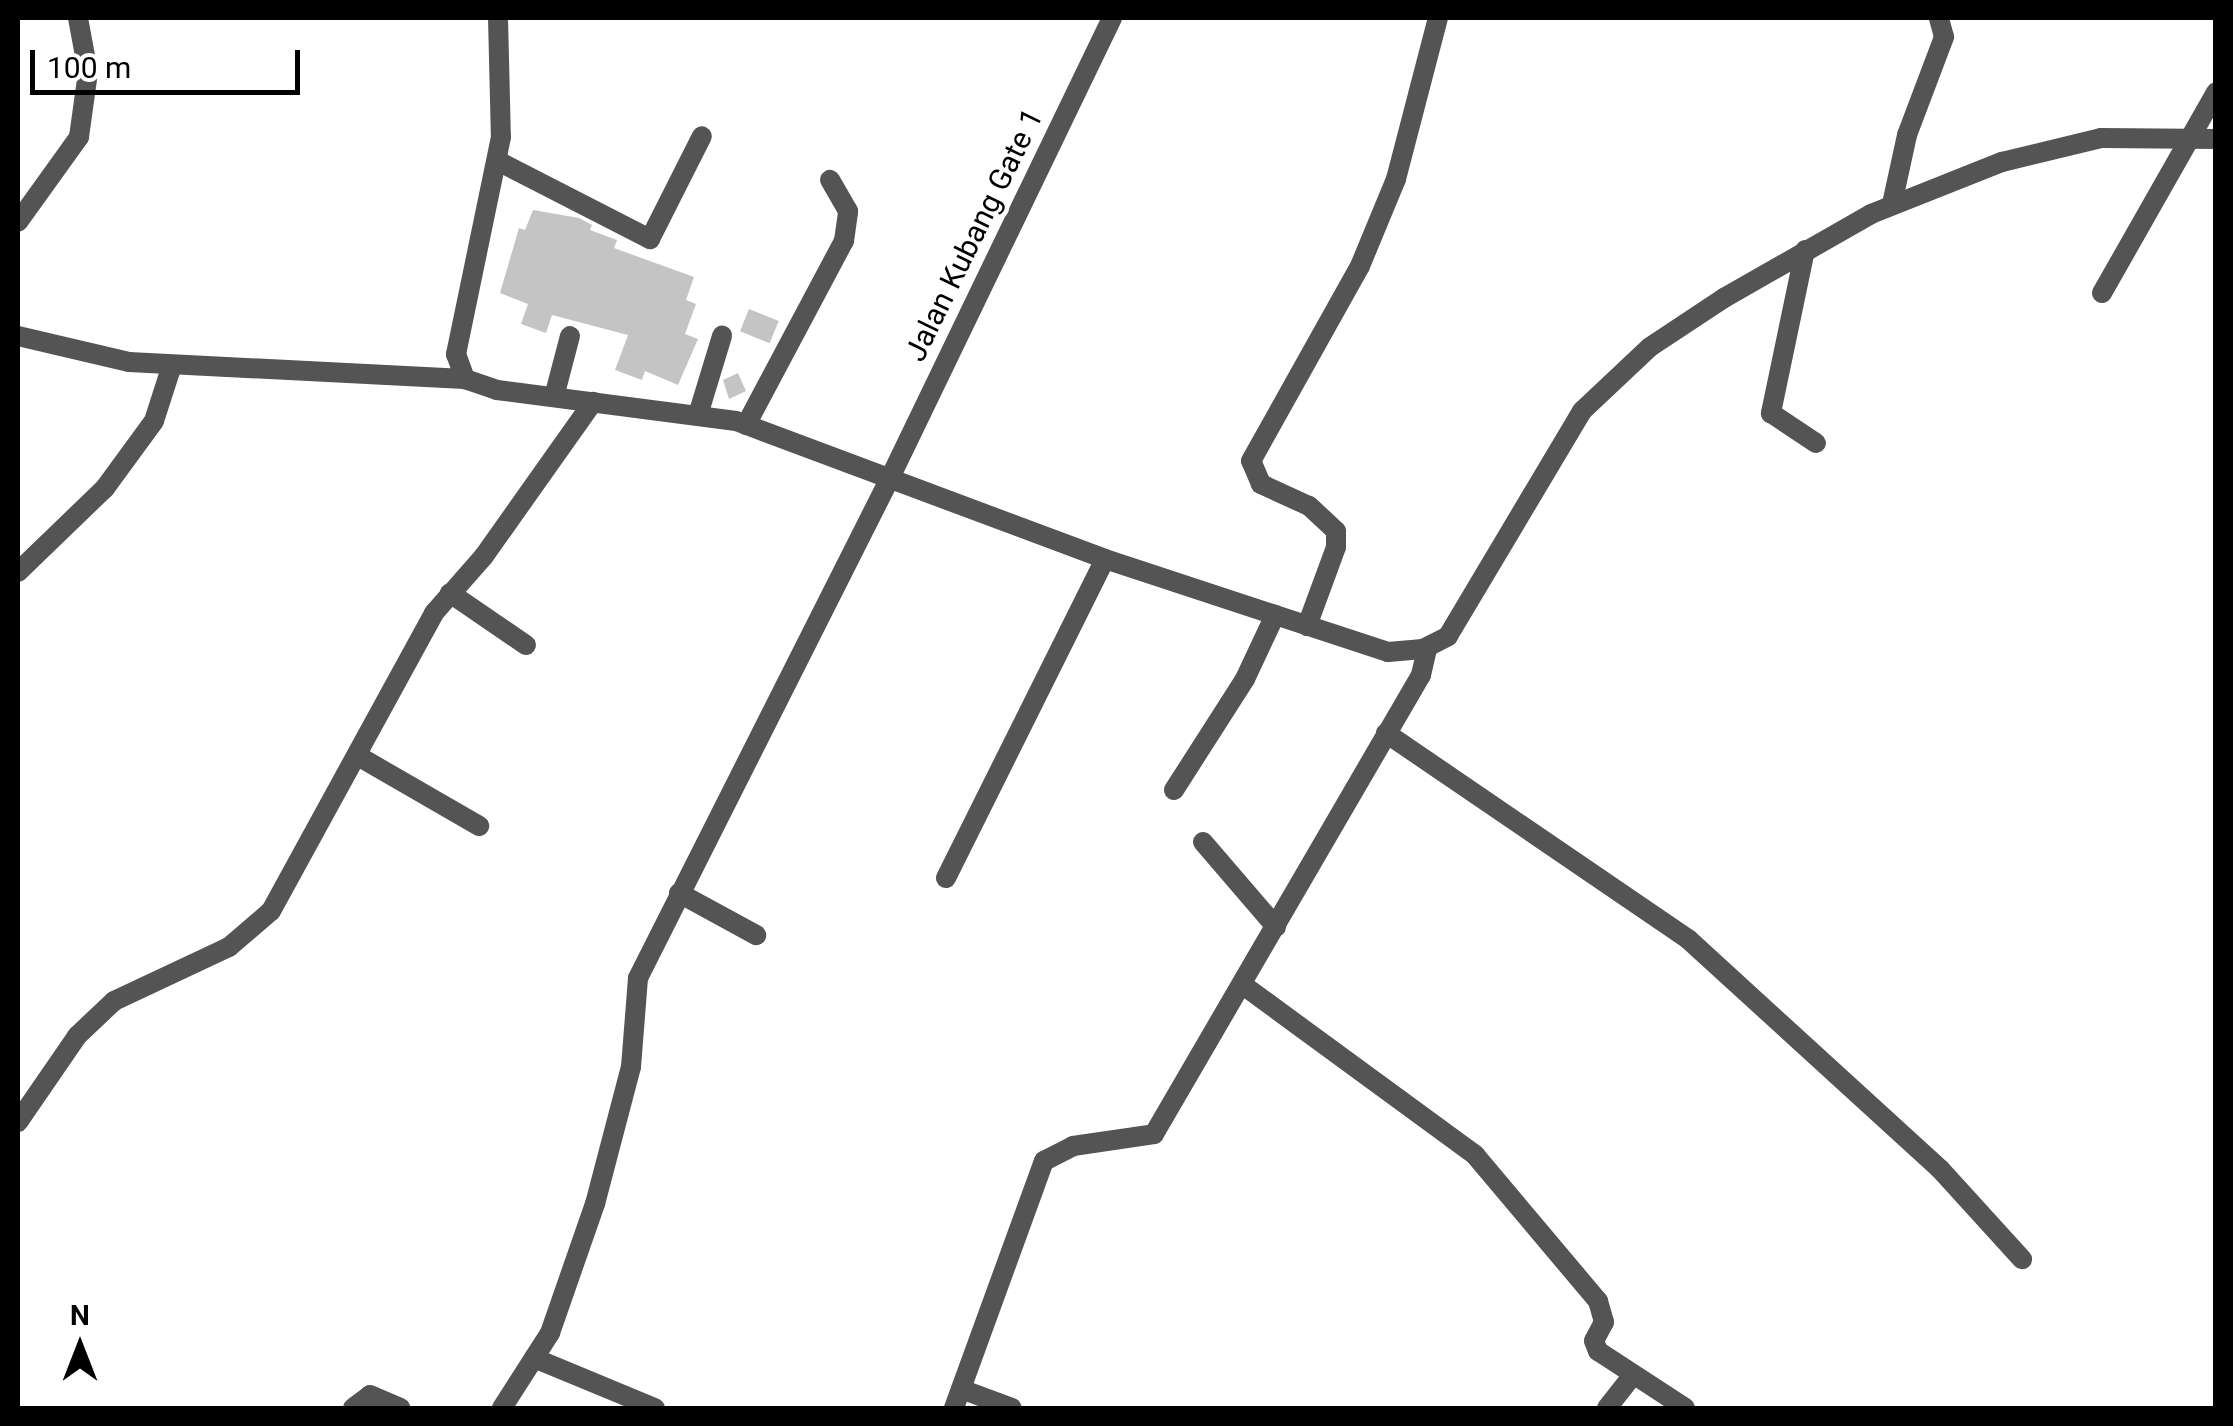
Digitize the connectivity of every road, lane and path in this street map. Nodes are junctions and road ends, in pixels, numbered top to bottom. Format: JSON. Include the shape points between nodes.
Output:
{"nodes":[{"id":1,"x":78,"y":18,"type":"edge"},
{"id":2,"x":498,"y":18,"type":"edge"},
{"id":3,"x":1112,"y":18,"type":"edge"},
{"id":4,"x":1438,"y":18,"type":"edge"},
{"id":5,"x":1940,"y":18,"type":"edge"},
{"id":6,"x":2216,"y":92,"type":"edge"},
{"id":7,"x":702,"y":136,"type":"dead end"},
{"id":8,"x":2191,"y":136,"type":"junction"},
{"id":9,"x":2216,"y":139,"type":"edge"},
{"id":10,"x":498,"y":161,"type":"junction"},
{"id":11,"x":830,"y":180,"type":"dead end"},
{"id":12,"x":1892,"y":204,"type":"junction"},
{"id":13,"x":18,"y":222,"type":"edge"},
{"id":14,"x":1805,"y":250,"type":"junction"},
{"id":15,"x":2102,"y":293,"type":"dead end"},
{"id":16,"x":18,"y":336,"type":"edge"},
{"id":17,"x":570,"y":336,"type":"dead end"},
{"id":18,"x":722,"y":336,"type":"dead end"},
{"id":19,"x":172,"y":365,"type":"junction"},
{"id":20,"x":464,"y":379,"type":"junction"},
{"id":21,"x":554,"y":397,"type":"junction"},
{"id":22,"x":593,"y":402,"type":"junction"},
{"id":23,"x":698,"y":415,"type":"junction"},
{"id":24,"x":746,"y":424,"type":"junction"},
{"id":25,"x":1816,"y":444,"type":"dead end"},
{"id":26,"x":890,"y":478,"type":"junction"},
{"id":27,"x":1106,"y":558,"type":"junction"},
{"id":28,"x":18,"y":572,"type":"edge"},
{"id":29,"x":450,"y":593,"type":"junction"},
{"id":30,"x":1275,"y":616,"type":"junction"},
{"id":31,"x":1307,"y":626,"type":"junction"},
{"id":32,"x":526,"y":645,"type":"dead end"},
{"id":33,"x":1427,"y":648,"type":"junction"},
{"id":34,"x":1386,"y":733,"type":"junction"},
{"id":35,"x":358,"y":756,"type":"junction"},
{"id":36,"x":1174,"y":790,"type":"dead end"},
{"id":37,"x":479,"y":826,"type":"dead end"},
{"id":38,"x":1203,"y":842,"type":"dead end"},
{"id":39,"x":946,"y":878,"type":"dead end"},
{"id":40,"x":679,"y":893,"type":"junction"},
{"id":41,"x":1276,"y":928,"type":"junction"},
{"id":42,"x":756,"y":935,"type":"dead end"},
{"id":43,"x":1243,"y":984,"type":"junction"},
{"id":44,"x":18,"y":1122,"type":"edge"},
{"id":45,"x":2022,"y":1259,"type":"dead end"},
{"id":46,"x":534,"y":1358,"type":"junction"},
{"id":47,"x":1633,"y":1375,"type":"junction"},
{"id":48,"x":957,"y":1399,"type":"edge"},
{"id":49,"x":353,"y":1408,"type":"edge"},
{"id":50,"x":400,"y":1408,"type":"edge"},
{"id":51,"x":502,"y":1408,"type":"edge"},
{"id":52,"x":656,"y":1408,"type":"edge"},
{"id":53,"x":1012,"y":1408,"type":"edge"},
{"id":54,"x":1607,"y":1408,"type":"edge"},
{"id":55,"x":1684,"y":1408,"type":"edge"}],
"edges":[{"from":1,"to":13,"type":"street","via":[[88,72],[79,137]]},
{"from":2,"to":10,"type":"street"},
{"from":3,"to":26,"type":"street","name":"Jalan Kubang Gate 1"},
{"from":4,"to":31,"type":"street","via":[[1396,179],[1360,266],[1251,462],[1261,484],[1308,506],[1336,531]]},
{"from":5,"to":12,"type":"street","via":[[1944,37]]},
{"from":6,"to":8,"type":"street"},
{"from":7,"to":10,"type":"street","via":[[650,239]]},
{"from":8,"to":9,"type":"street"},
{"from":8,"to":12,"type":"street","via":[[2100,138],[2002,162]]},
{"from":8,"to":15,"type":"street"},
{"from":10,"to":20,"type":"street","via":[[456,354]]},
{"from":11,"to":24,"type":"street","via":[[848,211],[844,241]]},
{"from":12,"to":14,"type":"street"},
{"from":14,"to":25,"type":"street","via":[[1772,413]]},
{"from":14,"to":33,"type":"street","via":[[1679,328],[1612,379],[1582,411],[1459,621]]},
{"from":16,"to":19,"type":"street","via":[[106,358]]},
{"from":17,"to":21,"type":"street"},
{"from":18,"to":23,"type":"street"},
{"from":19,"to":20,"type":"street"},
{"from":19,"to":28,"type":"street","via":[[154,421],[105,488]]},
{"from":20,"to":21,"type":"street"},
{"from":21,"to":22,"type":"street"},
{"from":22,"to":23,"type":"street"},
{"from":22,"to":29,"type":"street","via":[[484,556]]},
{"from":23,"to":24,"type":"street"},
{"from":24,"to":26,"type":"street"},
{"from":26,"to":27,"type":"street"},
{"from":26,"to":40,"type":"street","name":"Jalan Kubang Gate 1"},
{"from":27,"to":30,"type":"street"},
{"from":27,"to":39,"type":"street"},
{"from":29,"to":32,"type":"street"},
{"from":29,"to":35,"type":"street","via":[[416,642]]},
{"from":30,"to":31,"type":"street"},
{"from":30,"to":36,"type":"street"},
{"from":31,"to":33,"type":"street","via":[[1388,652]]},
{"from":33,"to":34,"type":"street","via":[[1422,675]]},
{"from":34,"to":41,"type":"street"},
{"from":34,"to":45,"type":"street","via":[[1688,939],[1940,1170]]},
{"from":35,"to":37,"type":"street"},
{"from":35,"to":44,"type":"street","via":[[293,876],[256,928],[114,1001],[77,1036]]},
{"from":38,"to":41,"type":"street"},
{"from":40,"to":42,"type":"street"},
{"from":40,"to":46,"type":"street","name":"Jalan Kubang Gate 1","via":[[638,978],[631,1067],[596,1204],[550,1333]]},
{"from":41,"to":43,"type":"street"},
{"from":43,"to":47,"type":"street","via":[[1475,1155],[1598,1301],[1604,1322],[1594,1342],[1598,1351]]},
{"from":43,"to":48,"type":"street","via":[[1154,1134],[1073,1146],[1044,1162]]},
{"from":46,"to":51,"type":"street","name":"Jalan Kubang Gate 1"},
{"from":46,"to":52,"type":"street"},
{"from":47,"to":54,"type":"street"},
{"from":47,"to":55,"type":"street"},
{"from":48,"to":53,"type":"street"},
{"from":49,"to":50,"type":"street","via":[[370,1395]]}]}
